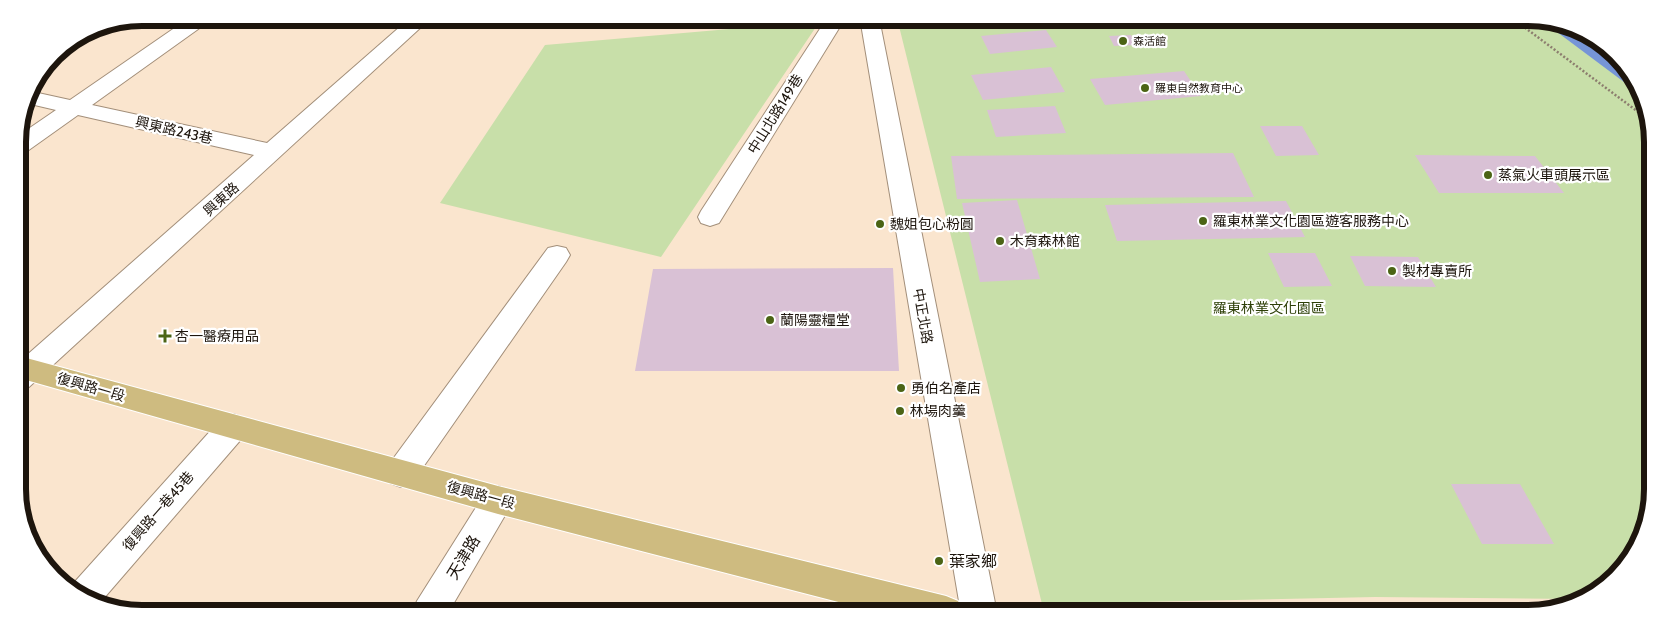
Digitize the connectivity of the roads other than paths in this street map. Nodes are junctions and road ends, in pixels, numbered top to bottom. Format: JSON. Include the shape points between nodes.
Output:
{"nodes":[{"id":1,"x":190,"y":26,"type":"edge"},
{"id":2,"x":413,"y":26,"type":"edge"},
{"id":3,"x":831,"y":26,"type":"edge"},
{"id":4,"x":870,"y":26,"type":"edge"},
{"id":5,"x":35,"y":99,"type":"edge"},
{"id":6,"x":75,"y":108,"type":"junction"},
{"id":7,"x":26,"y":142,"type":"edge"},
{"id":8,"x":273,"y":152,"type":"junction"},
{"id":9,"x":710,"y":217,"type":"dead end"},
{"id":10,"x":557,"y":255,"type":"dead end"},
{"id":11,"x":26,"y":368,"type":"edge"},
{"id":12,"x":26,"y":373,"type":"edge"},
{"id":13,"x":232,"y":427,"type":"junction"},
{"id":14,"x":401,"y":473,"type":"junction"},
{"id":15,"x":498,"y":500,"type":"junction"},
{"id":16,"x":88,"y":591,"type":"edge"},
{"id":17,"x":434,"y":605,"type":"edge"},
{"id":18,"x":914,"y":605,"type":"edge"},
{"id":19,"x":977,"y":605,"type":"edge"}],
"edges":[{"from":1,"to":6,"type":"street"},
{"from":2,"to":8,"type":"street","name":"興東路"},
{"from":3,"to":9,"type":"street","name":"中山北路149巷"},
{"from":4,"to":19,"type":"street","name":"中正北路"},
{"from":5,"to":6,"type":"street","name":"興東路243巷"},
{"from":6,"to":7,"type":"street"},
{"from":6,"to":8,"type":"street","name":"興東路243巷"},
{"from":8,"to":11,"type":"street","name":"興東路"},
{"from":10,"to":14,"type":"street"},
{"from":12,"to":13,"type":"main road","name":"復興路一段"},
{"from":13,"to":14,"type":"main road","name":"復興路一段"},
{"from":13,"to":16,"type":"street","name":"復興路一巷45巷"},
{"from":14,"to":15,"type":"main road","name":"復興路一段"},
{"from":15,"to":17,"type":"street","name":"天津路"},
{"from":15,"to":18,"type":"main road","name":"復興路一段"}]}
